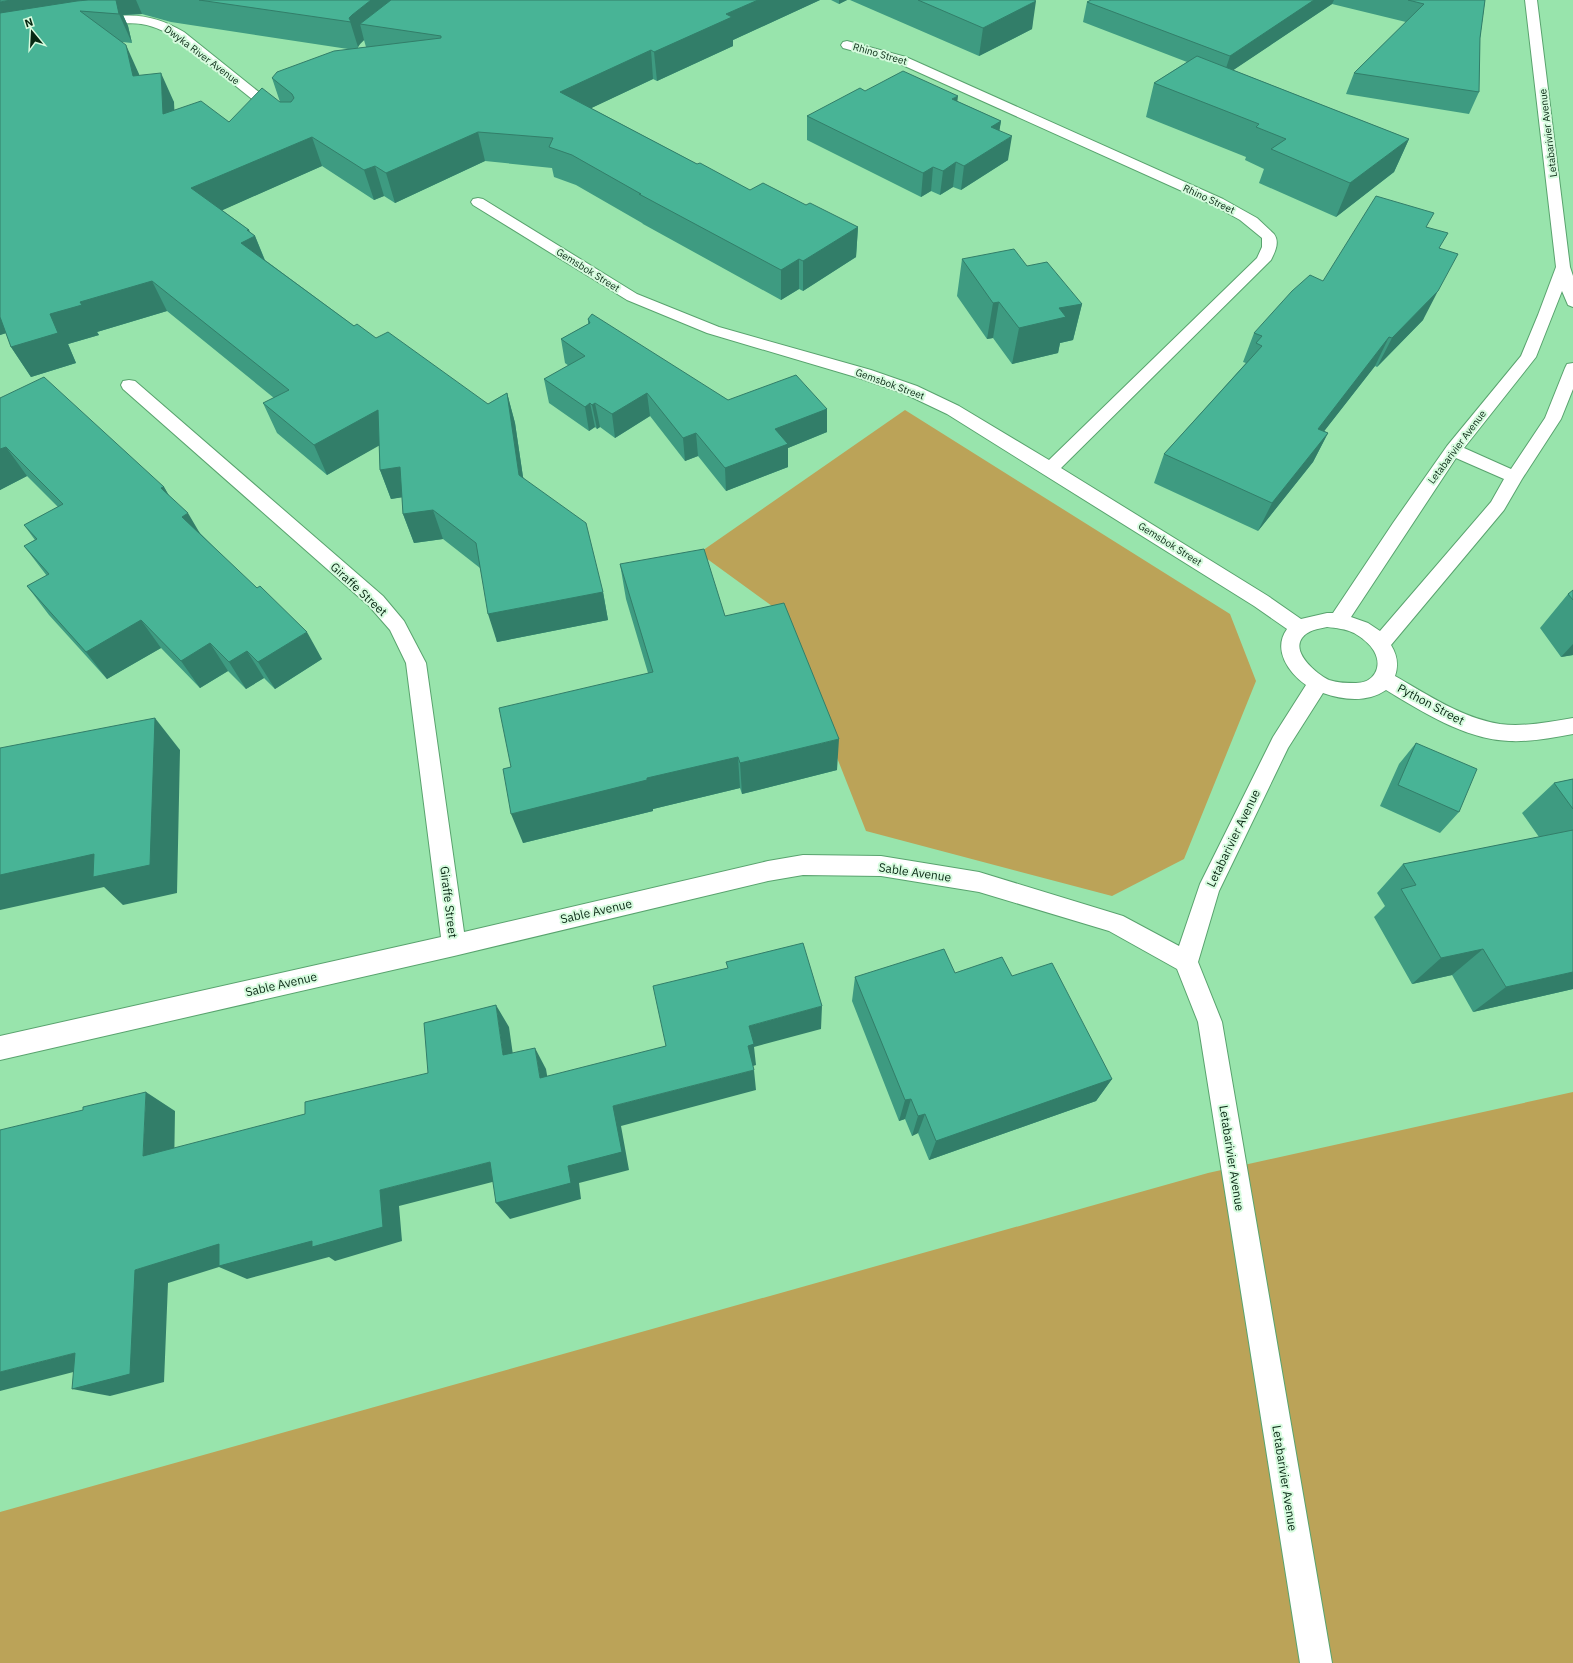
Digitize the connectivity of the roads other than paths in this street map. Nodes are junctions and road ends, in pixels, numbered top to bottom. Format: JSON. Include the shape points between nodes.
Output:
{"nodes":[{"id":1,"x":1531,"y":0,"type":"edge"},
{"id":2,"x":83,"y":25,"type":"edge"},
{"id":3,"x":847,"y":45,"type":"dead end"},
{"id":4,"x":290,"y":122,"type":"edge"},
{"id":5,"x":478,"y":202,"type":"dead end"},
{"id":6,"x":1563,"y":267,"type":"junction"},
{"id":7,"x":1573,"y":302,"type":"edge"},
{"id":8,"x":1573,"y":368,"type":"edge"},
{"id":9,"x":129,"y":385,"type":"dead end"},
{"id":10,"x":1453,"y":450,"type":"junction"},
{"id":11,"x":1050,"y":469,"type":"junction"},
{"id":12,"x":1514,"y":477,"type":"junction"},
{"id":13,"x":1338,"y":621,"type":"junction"},
{"id":14,"x":1299,"y":628,"type":"junction"},
{"id":15,"x":1380,"y":644,"type":"junction"},
{"id":16,"x":1384,"y":679,"type":"junction"},
{"id":17,"x":1318,"y":684,"type":"junction"},
{"id":18,"x":1573,"y":726,"type":"edge"},
{"id":19,"x":454,"y":945,"type":"junction"},
{"id":20,"x":1186,"y":962,"type":"junction"},
{"id":21,"x":0,"y":1048,"type":"edge"},
{"id":22,"x":1316,"y":1663,"type":"edge"}],
"edges":[{"from":1,"to":6,"type":"street","name":"Letabarivier Avenue"},
{"from":2,"to":4,"type":"street","name":"Dwyka River Avenue","via":[[142,18],[165,26]]},
{"from":3,"to":11,"type":"street","name":"Rhino Street","via":[[902,60],[1218,202],[1260,226],[1269,237],[1269,247],[1264,260]]},
{"from":5,"to":11,"type":"street","name":"Gemsbok Street","via":[[632,297],[713,330],[911,390],[953,410]]},
{"from":6,"to":7,"type":"street","name":"Letabarivier Avenue"},
{"from":6,"to":10,"type":"street","name":"Letabarivier Avenue","via":[[1528,356]]},
{"from":8,"to":12,"type":"street","via":[[1553,419]]},
{"from":9,"to":19,"type":"street","name":"Giraffe Street","via":[[376,601],[397,626],[416,663]]},
{"from":10,"to":12,"type":"street"},
{"from":10,"to":13,"type":"street","name":"Letabarivier Avenue"},
{"from":11,"to":14,"type":"street","name":"Gemsbok Street","via":[[1261,601]]},
{"from":12,"to":15,"type":"street","via":[[1498,506]]},
{"from":13,"to":14,"type":"street","via":[[1316,620]]},
{"from":13,"to":15,"type":"street","via":[[1369,633]]},
{"from":14,"to":17,"type":"street","via":[[1292,636],[1291,656],[1296,666]]},
{"from":15,"to":16,"type":"street","via":[[1387,656],[1388,668]]},
{"from":16,"to":17,"type":"street","via":[[1368,690],[1356,692],[1344,692]]},
{"from":16,"to":18,"type":"street","name":"Python Street","via":[[1455,719],[1477,727],[1501,732],[1537,732]]},
{"from":17,"to":20,"type":"street","name":"Letabarivier Avenue","via":[[1280,743],[1208,891]]},
{"from":19,"to":20,"type":"street","name":"Sable Avenue","via":[[768,871],[803,865],[837,864],[881,866],[979,882],[1115,923]]},
{"from":19,"to":21,"type":"street","name":"Sable Avenue"},
{"from":20,"to":22,"type":"street","name":"Letabarivier Avenue","via":[[1210,1022]]}]}
